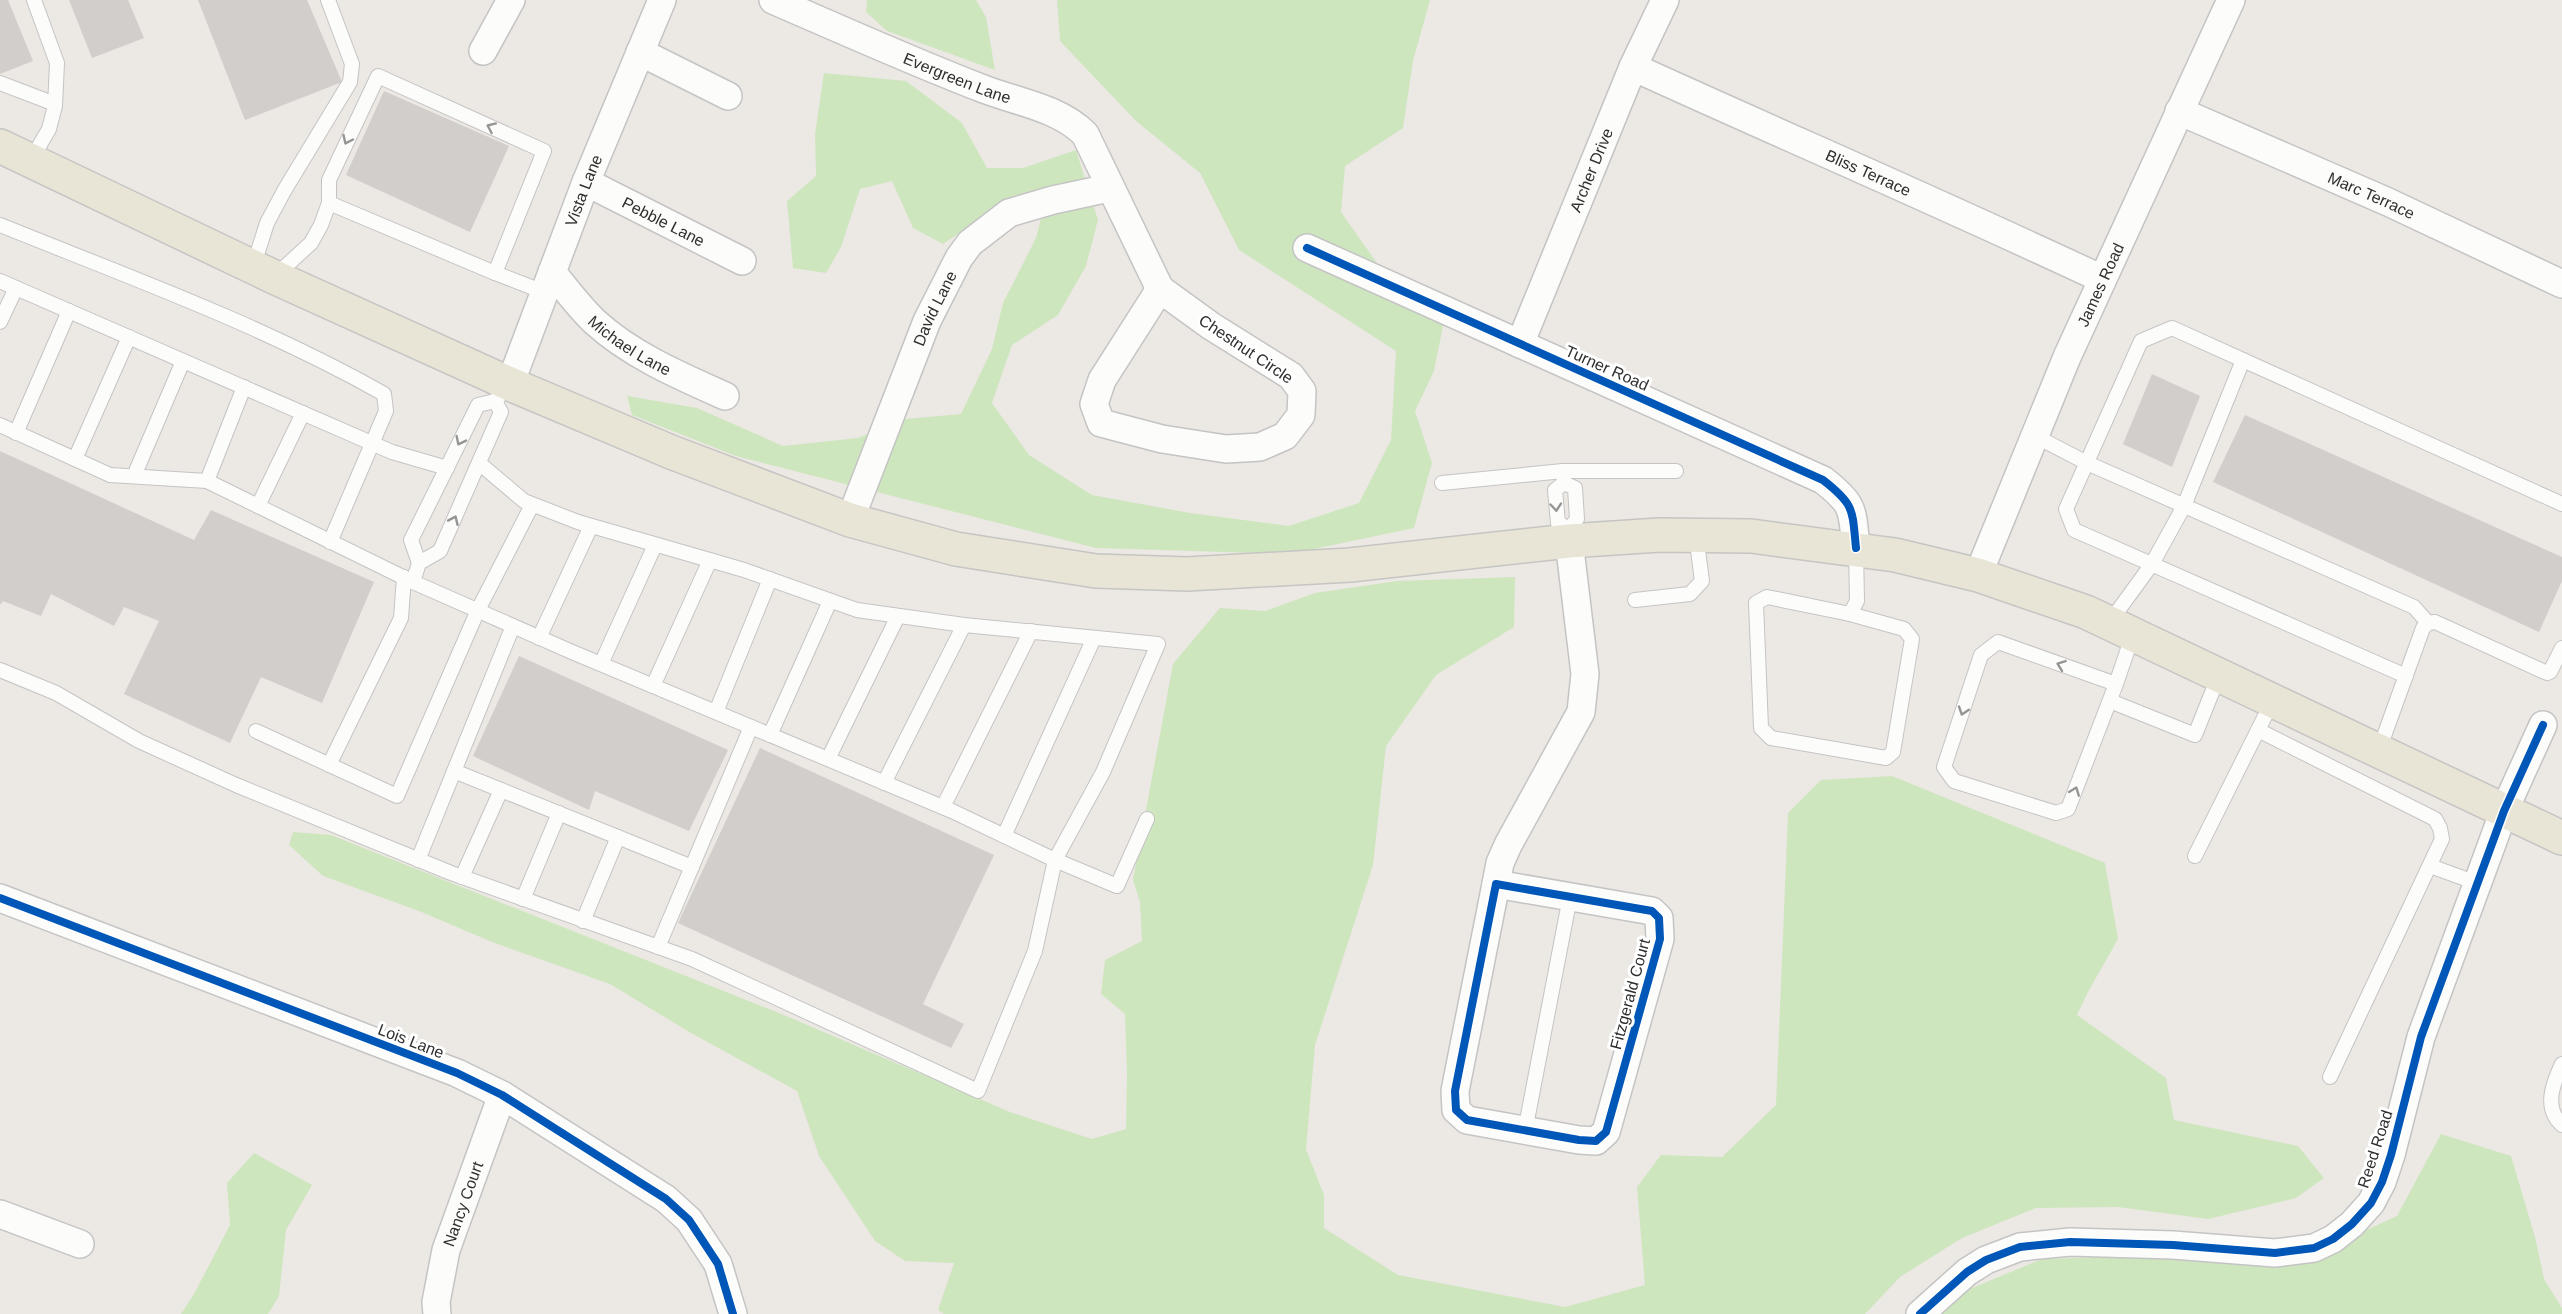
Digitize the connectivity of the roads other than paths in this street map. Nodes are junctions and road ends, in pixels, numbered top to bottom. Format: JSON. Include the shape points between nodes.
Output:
{"nodes":[{"id":1,"x":34,"y":0,"type":"edge"},
{"id":2,"x":328,"y":0,"type":"edge"},
{"id":3,"x":511,"y":0,"type":"edge"},
{"id":4,"x":662,"y":0,"type":"edge"},
{"id":5,"x":773,"y":0,"type":"edge"},
{"id":6,"x":1665,"y":0,"type":"edge"},
{"id":7,"x":2224,"y":2,"type":"edge"},
{"id":8,"x":800,"y":5,"type":"edge"},
{"id":9,"x":483,"y":51,"type":"dead end"},
{"id":10,"x":640,"y":52,"type":"junction"},
{"id":11,"x":1633,"y":67,"type":"junction"},
{"id":12,"x":0,"y":83,"type":"edge"},
{"id":13,"x":728,"y":96,"type":"dead end"},
{"id":14,"x":55,"y":104,"type":"junction"},
{"id":15,"x":2179,"y":111,"type":"junction"},
{"id":16,"x":0,"y":146,"type":"edge"},
{"id":17,"x":31,"y":160,"type":"junction"},
{"id":18,"x":586,"y":182,"type":"junction"},
{"id":19,"x":1109,"y":188,"type":"junction"},
{"id":20,"x":329,"y":203,"type":"junction"},
{"id":21,"x":0,"y":225,"type":"edge"},
{"id":22,"x":1307,"y":248,"type":"dead end"},
{"id":23,"x":742,"y":261,"type":"dead end"},
{"id":24,"x":263,"y":272,"type":"junction"},
{"id":25,"x":495,"y":273,"type":"junction"},
{"id":26,"x":2102,"y":279,"type":"junction"},
{"id":27,"x":0,"y":281,"type":"edge"},
{"id":28,"x":548,"y":282,"type":"junction"},
{"id":29,"x":2562,"y":284,"type":"edge"},
{"id":30,"x":16,"y":288,"type":"junction"},
{"id":31,"x":1160,"y":289,"type":"junction"},
{"id":32,"x":69,"y":311,"type":"junction"},
{"id":33,"x":0,"y":322,"type":"edge"},
{"id":34,"x":129,"y":338,"type":"junction"},
{"id":35,"x":1520,"y":344,"type":"junction"},
{"id":36,"x":2243,"y":360,"type":"junction"},
{"id":37,"x":183,"y":361,"type":"junction"},
{"id":38,"x":244,"y":387,"type":"junction"},
{"id":39,"x":502,"y":392,"type":"junction"},
{"id":40,"x":725,"y":396,"type":"dead end"},
{"id":41,"x":303,"y":413,"type":"junction"},
{"id":42,"x":0,"y":426,"type":"edge"},
{"id":43,"x":16,"y":433,"type":"junction"},
{"id":44,"x":2035,"y":436,"type":"junction"},
{"id":45,"x":374,"y":444,"type":"junction"},
{"id":46,"x":75,"y":459,"type":"junction"},
{"id":47,"x":2087,"y":463,"type":"junction"},
{"id":48,"x":479,"y":464,"type":"junction"},
{"id":49,"x":447,"y":468,"type":"junction"},
{"id":50,"x":1676,"y":471,"type":"dead end"},
{"id":51,"x":134,"y":476,"type":"junction"},
{"id":52,"x":1564,"y":477,"type":"junction"},
{"id":53,"x":207,"y":482,"type":"junction"},
{"id":54,"x":1442,"y":483,"type":"dead end"},
{"id":55,"x":528,"y":503,"type":"junction"},
{"id":56,"x":2562,"y":504,"type":"edge"},
{"id":57,"x":258,"y":506,"type":"junction"},
{"id":58,"x":2184,"y":506,"type":"junction"},
{"id":59,"x":850,"y":520,"type":"junction"},
{"id":60,"x":591,"y":526,"type":"junction"},
{"id":61,"x":1569,"y":535,"type":"junction"},
{"id":62,"x":1696,"y":535,"type":"junction"},
{"id":63,"x":330,"y":542,"type":"junction"},
{"id":64,"x":655,"y":545,"type":"junction"},
{"id":65,"x":1856,"y":548,"type":"junction"},
{"id":66,"x":710,"y":560,"type":"junction"},
{"id":67,"x":419,"y":563,"type":"junction"},
{"id":68,"x":2152,"y":564,"type":"junction"},
{"id":69,"x":1978,"y":575,"type":"junction"},
{"id":70,"x":770,"y":579,"type":"junction"},
{"id":71,"x":408,"y":580,"type":"junction"},
{"id":72,"x":1635,"y":600,"type":"dead end"},
{"id":73,"x":830,"y":601,"type":"junction"},
{"id":74,"x":478,"y":610,"type":"junction"},
{"id":75,"x":1850,"y":614,"type":"junction"},
{"id":76,"x":898,"y":616,"type":"junction"},
{"id":77,"x":2428,"y":623,"type":"junction"},
{"id":78,"x":964,"y":625,"type":"junction"},
{"id":79,"x":513,"y":626,"type":"junction"},
{"id":80,"x":2121,"y":628,"type":"junction"},
{"id":81,"x":1031,"y":632,"type":"junction"},
{"id":82,"x":539,"y":638,"type":"junction"},
{"id":83,"x":1094,"y":638,"type":"junction"},
{"id":84,"x":2562,"y":648,"type":"edge"},
{"id":85,"x":601,"y":664,"type":"junction"},
{"id":86,"x":0,"y":670,"type":"edge"},
{"id":87,"x":2219,"y":675,"type":"junction"},
{"id":88,"x":2406,"y":676,"type":"junction"},
{"id":89,"x":2116,"y":684,"type":"junction"},
{"id":90,"x":653,"y":686,"type":"junction"},
{"id":91,"x":2273,"y":700,"type":"junction"},
{"id":92,"x":2110,"y":701,"type":"junction"},
{"id":93,"x":716,"y":712,"type":"junction"},
{"id":94,"x":2543,"y":725,"type":"dead end"},
{"id":95,"x":751,"y":727,"type":"junction"},
{"id":96,"x":2258,"y":730,"type":"junction"},
{"id":97,"x":256,"y":731,"type":"dead end"},
{"id":98,"x":771,"y":735,"type":"junction"},
{"id":99,"x":2379,"y":750,"type":"junction"},
{"id":100,"x":828,"y":759,"type":"junction"},
{"id":101,"x":329,"y":765,"type":"junction"},
{"id":102,"x":454,"y":771,"type":"junction"},
{"id":103,"x":884,"y":783,"type":"junction"},
{"id":104,"x":501,"y":790,"type":"junction"},
{"id":105,"x":943,"y":807,"type":"junction"},
{"id":106,"x":2504,"y":811,"type":"junction"},
{"id":107,"x":559,"y":813,"type":"junction"},
{"id":108,"x":1147,"y":819,"type":"dead end"},
{"id":109,"x":1004,"y":836,"type":"junction"},
{"id":110,"x":618,"y":837,"type":"junction"},
{"id":111,"x":2562,"y":838,"type":"edge"},
{"id":112,"x":2194,"y":856,"type":"dead end"},
{"id":113,"x":417,"y":860,"type":"junction"},
{"id":114,"x":1055,"y":860,"type":"junction"},
{"id":115,"x":692,"y":867,"type":"junction"},
{"id":116,"x":2430,"y":867,"type":"junction"},
{"id":117,"x":462,"y":877,"type":"junction"},
{"id":118,"x":2477,"y":883,"type":"junction"},
{"id":119,"x":1496,"y":884,"type":"junction"},
{"id":120,"x":1570,"y":897,"type":"junction"},
{"id":121,"x":0,"y":898,"type":"edge"},
{"id":122,"x":523,"y":899,"type":"junction"},
{"id":123,"x":583,"y":921,"type":"junction"},
{"id":124,"x":658,"y":947,"type":"junction"},
{"id":125,"x":2561,"y":1068,"type":"edge"},
{"id":126,"x":2330,"y":1077,"type":"dead end"},
{"id":127,"x":502,"y":1095,"type":"junction"},
{"id":128,"x":2562,"y":1125,"type":"edge"},
{"id":129,"x":1525,"y":1131,"type":"junction"},
{"id":130,"x":0,"y":1214,"type":"edge"},
{"id":131,"x":80,"y":1244,"type":"dead end"},
{"id":132,"x":437,"y":1314,"type":"edge"},
{"id":133,"x":733,"y":1314,"type":"edge"},
{"id":134,"x":1920,"y":1314,"type":"edge"}],
"edges":[{"from":1,"to":14,"type":"lane","via":[[57,63]]},
{"from":2,"to":24,"type":"lane","via":[[352,64],[350,82],[271,215]]},
{"from":3,"to":9,"type":"street"},
{"from":4,"to":10,"type":"street","name":"Vista Lane"},
{"from":5,"to":8,"type":"street","name":"Evergreen Lane"},
{"from":6,"to":11,"type":"street","name":"Archer Drive"},
{"from":7,"to":15,"type":"street","name":"James Road"},
{"from":8,"to":19,"type":"street","name":"Evergreen Lane","via":[[981,88],[1074,123],[1085,134]]},
{"from":10,"to":13,"type":"street"},
{"from":10,"to":18,"type":"street","name":"Vista Lane"},
{"from":11,"to":26,"type":"street","name":"Bliss Terrace","via":[[1957,210]]},
{"from":11,"to":35,"type":"street","name":"Archer Drive"},
{"from":12,"to":14,"type":"lane"},
{"from":14,"to":17,"type":"lane","via":[[49,129]]},
{"from":15,"to":26,"type":"street","name":"James Road"},
{"from":15,"to":29,"type":"street","name":"Marc Terrace","via":[[2388,202]]},
{"from":16,"to":17,"type":"main road"},
{"from":17,"to":24,"type":"main road"},
{"from":18,"to":23,"type":"street","name":"Pebble Lane"},
{"from":18,"to":28,"type":"street","name":"Vista Lane"},
{"from":19,"to":31,"type":"street","name":"Chestnut Circle"},
{"from":19,"to":59,"type":"street","name":"David Lane","via":[[1010,213],[970,243],[927,321]]},
{"from":20,"to":24,"type":"lane","via":[[311,243]]},
{"from":20,"to":25,"type":"lane"},
{"from":25,"to":20,"type":"lane","one_way":true,"via":[[544,151],[378,76],[328,180]]},
{"from":21,"to":45,"type":"lane","via":[[194,303],[338,368],[384,394],[386,411]]},
{"from":22,"to":35,"type":"street","name":"Turner Road"},
{"from":24,"to":39,"type":"main road"},
{"from":25,"to":28,"type":"lane"},
{"from":26,"to":44,"type":"street","name":"James Road"},
{"from":27,"to":30,"type":"lane"},
{"from":28,"to":39,"type":"street","name":"Vista Lane"},
{"from":28,"to":40,"type":"street","name":"Michael Lane","via":[[623,344]]},
{"from":30,"to":32,"type":"lane"},
{"from":30,"to":33,"type":"lane"},
{"from":31,"to":31,"type":"street","name":"Chestnut Circle","via":[[1102,380],[1094,404],[1101,423],[1162,440],[1226,449],[1260,447],[1286,436],[1301,415],[1302,391],[1291,376]]},
{"from":32,"to":34,"type":"lane"},
{"from":32,"to":43,"type":"lane"},
{"from":34,"to":37,"type":"lane"},
{"from":34,"to":46,"type":"lane"},
{"from":35,"to":65,"type":"street","name":"Turner Road","via":[[1823,480],[1844,496],[1852,513]]},
{"from":36,"to":47,"type":"lane","via":[[2172,328],[2141,342]]},
{"from":36,"to":56,"type":"lane"},
{"from":36,"to":58,"type":"lane"},
{"from":37,"to":38,"type":"lane"},
{"from":37,"to":51,"type":"lane"},
{"from":38,"to":41,"type":"lane"},
{"from":38,"to":53,"type":"lane"},
{"from":39,"to":48,"type":"lane","via":[[501,412]]},
{"from":39,"to":49,"type":"lane","one_way":true,"via":[[478,405]]},
{"from":39,"to":59,"type":"main road"},
{"from":41,"to":45,"type":"lane"},
{"from":41,"to":57,"type":"lane"},
{"from":42,"to":43,"type":"lane"},
{"from":43,"to":46,"type":"lane"},
{"from":44,"to":47,"type":"lane"},
{"from":44,"to":69,"type":"street","name":"James Road"},
{"from":45,"to":49,"type":"lane"},
{"from":45,"to":63,"type":"lane"},
{"from":46,"to":51,"type":"lane","via":[[110,475]]},
{"from":47,"to":58,"type":"lane"},
{"from":47,"to":68,"type":"lane","via":[[2066,509],[2074,530]]},
{"from":48,"to":55,"type":"lane"},
{"from":67,"to":48,"type":"lane","one_way":true,"via":[[440,551]]},
{"from":49,"to":67,"type":"lane","via":[[411,540]]},
{"from":50,"to":52,"type":"lane"},
{"from":51,"to":53,"type":"lane"},
{"from":52,"to":54,"type":"lane"},
{"from":52,"to":61,"type":"lane","via":[[1575,488],[1577,519]]},
{"from":52,"to":61,"type":"lane","one_way":true,"via":[[1555,490],[1558,523]]},
{"from":53,"to":57,"type":"lane"},
{"from":55,"to":60,"type":"lane"},
{"from":55,"to":74,"type":"lane"},
{"from":57,"to":63,"type":"lane"},
{"from":58,"to":68,"type":"lane"},
{"from":58,"to":77,"type":"lane","via":[[2414,607]]},
{"from":59,"to":61,"type":"main road","via":[[956,549],[1096,571],[1186,574],[1350,565]]},
{"from":60,"to":64,"type":"lane"},
{"from":60,"to":82,"type":"lane"},
{"from":61,"to":62,"type":"main road"},
{"from":61,"to":119,"type":"street","name":"Fitzgerald Court","via":[[1585,674],[1581,712],[1508,845]]},
{"from":62,"to":65,"type":"main road","via":[[1751,536]]},
{"from":62,"to":72,"type":"lane","via":[[1702,581],[1690,594]]},
{"from":63,"to":71,"type":"lane"},
{"from":64,"to":66,"type":"lane"},
{"from":64,"to":85,"type":"lane"},
{"from":65,"to":69,"type":"main road"},
{"from":65,"to":75,"type":"lane","via":[[1857,601]]},
{"from":66,"to":70,"type":"lane"},
{"from":66,"to":90,"type":"lane"},
{"from":67,"to":71,"type":"lane"},
{"from":68,"to":80,"type":"lane"},
{"from":68,"to":88,"type":"lane"},
{"from":69,"to":80,"type":"main road"},
{"from":70,"to":73,"type":"lane"},
{"from":70,"to":93,"type":"lane"},
{"from":71,"to":74,"type":"lane"},
{"from":71,"to":101,"type":"lane","via":[[401,618]]},
{"from":73,"to":76,"type":"lane"},
{"from":73,"to":98,"type":"lane"},
{"from":74,"to":79,"type":"lane"},
{"from":74,"to":101,"type":"lane","via":[[397,796]]},
{"from":75,"to":75,"type":"lane","via":[[1904,629],[1912,639],[1893,752],[1886,758],[1771,738],[1761,728],[1756,603],[1767,597]]},
{"from":76,"to":78,"type":"lane"},
{"from":76,"to":100,"type":"lane"},
{"from":77,"to":84,"type":"lane","via":[[2435,622],[2547,673]]},
{"from":77,"to":88,"type":"lane"},
{"from":78,"to":81,"type":"lane"},
{"from":78,"to":103,"type":"lane"},
{"from":79,"to":82,"type":"lane"},
{"from":79,"to":102,"type":"lane"},
{"from":80,"to":87,"type":"main road"},
{"from":80,"to":89,"type":"lane"},
{"from":81,"to":83,"type":"lane"},
{"from":81,"to":105,"type":"lane"},
{"from":82,"to":85,"type":"lane"},
{"from":83,"to":109,"type":"lane"},
{"from":83,"to":114,"type":"lane","via":[[1158,645],[1103,772]]},
{"from":85,"to":90,"type":"lane"},
{"from":86,"to":113,"type":"lane","via":[[56,693],[139,741]]},
{"from":87,"to":91,"type":"main road"},
{"from":87,"to":92,"type":"lane","via":[[2195,735]]},
{"from":88,"to":99,"type":"lane"},
{"from":89,"to":92,"type":"lane"},
{"from":89,"to":92,"type":"lane","one_way":true,"via":[[1998,642],[1981,655],[1944,767],[1954,781],[2056,813],[2068,809]]},
{"from":90,"to":93,"type":"lane"},
{"from":91,"to":96,"type":"lane"},
{"from":91,"to":99,"type":"main road"},
{"from":93,"to":95,"type":"lane"},
{"from":94,"to":106,"type":"street","name":"Reed Road"},
{"from":95,"to":98,"type":"lane"},
{"from":95,"to":115,"type":"lane"},
{"from":96,"to":112,"type":"lane"},
{"from":96,"to":116,"type":"lane","via":[[2435,819],[2442,839]]},
{"from":97,"to":101,"type":"lane"},
{"from":98,"to":100,"type":"lane"},
{"from":99,"to":106,"type":"main road"},
{"from":100,"to":103,"type":"lane"},
{"from":102,"to":104,"type":"lane"},
{"from":102,"to":113,"type":"lane"},
{"from":103,"to":105,"type":"lane"},
{"from":104,"to":107,"type":"lane"},
{"from":104,"to":117,"type":"lane"},
{"from":105,"to":109,"type":"lane"},
{"from":106,"to":111,"type":"main road"},
{"from":106,"to":118,"type":"street","name":"Reed Road"},
{"from":107,"to":110,"type":"lane"},
{"from":107,"to":122,"type":"lane"},
{"from":108,"to":114,"type":"lane","via":[[1117,886]]},
{"from":109,"to":114,"type":"lane"},
{"from":110,"to":115,"type":"lane"},
{"from":110,"to":123,"type":"lane"},
{"from":113,"to":117,"type":"lane"},
{"from":114,"to":124,"type":"lane","via":[[1035,951],[978,1091],[692,958]]},
{"from":115,"to":124,"type":"lane"},
{"from":116,"to":118,"type":"lane"},
{"from":116,"to":126,"type":"lane"},
{"from":117,"to":122,"type":"lane"},
{"from":118,"to":134,"type":"street","name":"Reed Road","via":[[2421,1037],[2382,1182],[2371,1203],[2333,1239],[2314,1248],[2275,1252],[2070,1242],[2020,1247],[1967,1272]]},
{"from":119,"to":120,"type":"street","name":"Fitzgerald Court"},
{"from":119,"to":129,"type":"street","name":"Fitzgerald Court","via":[[1455,1091],[1456,1110],[1467,1120]]},
{"from":120,"to":129,"type":"lane"},
{"from":120,"to":129,"type":"street","name":"Fitzgerald Court","via":[[1652,911],[1659,918],[1660,939],[1606,1132],[1596,1141]]},
{"from":121,"to":127,"type":"street","name":"Lois Lane","via":[[457,1073]]},
{"from":122,"to":123,"type":"lane"},
{"from":123,"to":124,"type":"lane"},
{"from":125,"to":128,"type":"lane","via":[[2554,1081],[2551,1106]]},
{"from":127,"to":132,"type":"street","name":"Nancy Court","via":[[446,1250]]},
{"from":127,"to":133,"type":"street","name":"Lois Lane","via":[[666,1199],[689,1220],[718,1264]]},
{"from":130,"to":131,"type":"street"}]}
